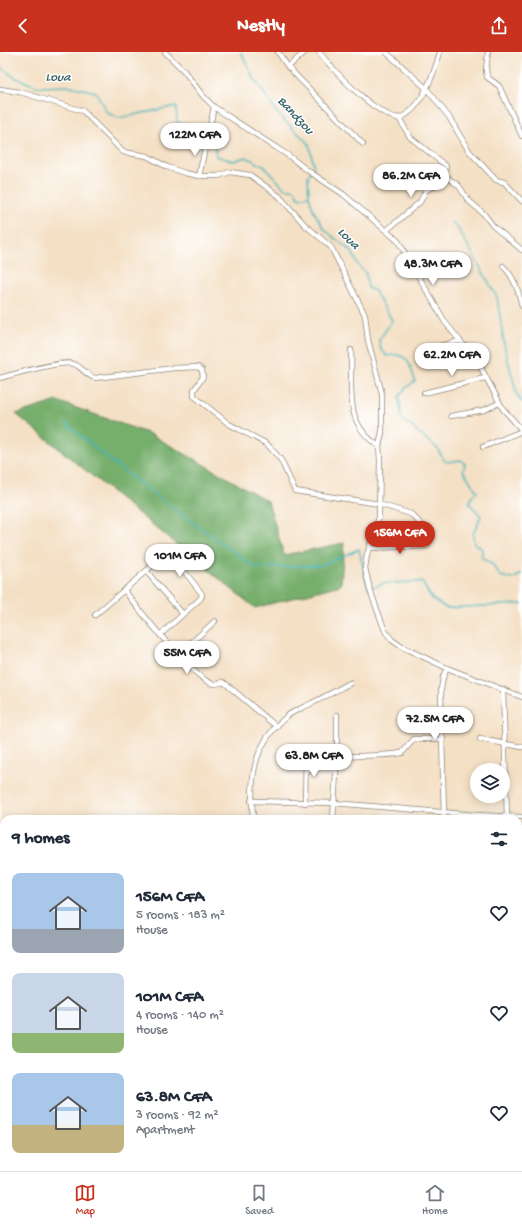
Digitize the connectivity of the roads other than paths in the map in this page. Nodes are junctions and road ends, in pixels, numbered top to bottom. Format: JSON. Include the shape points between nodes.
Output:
{"nodes":[{"id":1,"x":165,"y":52,"type":"edge"},
{"id":2,"x":278,"y":52,"type":"edge"},
{"id":3,"x":305,"y":52,"type":"edge"},
{"id":4,"x":319,"y":52,"type":"edge"},
{"id":5,"x":386,"y":52,"type":"edge"},
{"id":6,"x":394,"y":52,"type":"edge"},
{"id":7,"x":440,"y":52,"type":"edge"},
{"id":8,"x":488,"y":52,"type":"edge"},
{"id":9,"x":393,"y":58,"type":"junction"},
{"id":10,"x":288,"y":67,"type":"junction"},
{"id":11,"x":0,"y":89,"type":"edge"},
{"id":12,"x":427,"y":89,"type":"junction"},
{"id":13,"x":214,"y":107,"type":"junction"},
{"id":14,"x":399,"y":118,"type":"junction"},
{"id":15,"x":522,"y":136,"type":"edge"},
{"id":16,"x":363,"y":144,"type":"dead end"},
{"id":17,"x":443,"y":173,"type":"junction"},
{"id":18,"x":199,"y":176,"type":"junction"},
{"id":19,"x":522,"y":201,"type":"edge"},
{"id":20,"x":387,"y":230,"type":"junction"},
{"id":21,"x":522,"y":250,"type":"edge"},
{"id":22,"x":503,"y":266,"type":"dead end"},
{"id":23,"x":522,"y":306,"type":"edge"},
{"id":24,"x":460,"y":341,"type":"junction"},
{"id":25,"x":440,"y":346,"type":"dead end"},
{"id":26,"x":351,"y":350,"type":"dead end"},
{"id":27,"x":0,"y":378,"type":"edge"},
{"id":28,"x":485,"y":378,"type":"junction"},
{"id":29,"x":424,"y":393,"type":"dead end"},
{"id":30,"x":500,"y":403,"type":"junction"},
{"id":31,"x":451,"y":416,"type":"dead end"},
{"id":32,"x":522,"y":430,"type":"edge"},
{"id":33,"x":379,"y":446,"type":"junction"},
{"id":34,"x":483,"y":447,"type":"dead end"},
{"id":35,"x":379,"y":504,"type":"junction"},
{"id":36,"x":370,"y":548,"type":"junction"},
{"id":37,"x":146,"y":571,"type":"junction"},
{"id":38,"x":124,"y":590,"type":"junction"},
{"id":39,"x":182,"y":613,"type":"junction"},
{"id":40,"x":95,"y":615,"type":"dead end"},
{"id":41,"x":216,"y":621,"type":"dead end"},
{"id":42,"x":160,"y":635,"type":"junction"},
{"id":43,"x":178,"y":655,"type":"junction"},
{"id":44,"x":448,"y":668,"type":"junction"},
{"id":45,"x":350,"y":683,"type":"dead end"},
{"id":46,"x":503,"y":689,"type":"junction"},
{"id":47,"x":522,"y":697,"type":"edge"},
{"id":48,"x":337,"y":716,"type":"dead end"},
{"id":49,"x":277,"y":727,"type":"junction"},
{"id":50,"x":443,"y":739,"type":"junction"},
{"id":51,"x":480,"y":739,"type":"dead end"},
{"id":52,"x":505,"y":743,"type":"junction"},
{"id":53,"x":522,"y":747,"type":"edge"},
{"id":54,"x":306,"y":753,"type":"dead end"},
{"id":55,"x":337,"y":759,"type":"junction"},
{"id":56,"x":306,"y":774,"type":"junction"},
{"id":57,"x":251,"y":801,"type":"junction"},
{"id":58,"x":305,"y":803,"type":"junction"},
{"id":59,"x":334,"y":803,"type":"junction"},
{"id":60,"x":444,"y":811,"type":"junction"},
{"id":61,"x":253,"y":815,"type":"edge"},
{"id":62,"x":333,"y":815,"type":"edge"},
{"id":63,"x":444,"y":815,"type":"edge"},
{"id":64,"x":465,"y":815,"type":"edge"},
{"id":65,"x":507,"y":815,"type":"edge"}],
"edges":[{"from":1,"to":13,"type":"street"},
{"from":2,"to":10,"type":"street"},
{"from":3,"to":10,"type":"street"},
{"from":4,"to":14,"type":"street","via":[[341,78],[363,97],[392,117]]},
{"from":5,"to":9,"type":"street"},
{"from":6,"to":9,"type":"street"},
{"from":7,"to":12,"type":"street"},
{"from":8,"to":15,"type":"street","via":[[486,75],[499,86]]},
{"from":9,"to":12,"type":"street"},
{"from":10,"to":16,"type":"street"},
{"from":11,"to":18,"type":"street","via":[[20,92],[83,111],[123,152],[147,156],[167,167]]},
{"from":12,"to":14,"type":"street","via":[[406,114]]},
{"from":12,"to":19,"type":"street","via":[[449,116],[469,151],[496,180],[504,182]]},
{"from":13,"to":18,"type":"street"},
{"from":13,"to":20,"type":"street","via":[[343,194]]},
{"from":14,"to":17,"type":"street","via":[[410,137],[446,166]]},
{"from":17,"to":20,"type":"street","via":[[433,187],[426,190],[420,202]]},
{"from":17,"to":21,"type":"street","via":[[459,186],[468,200],[493,226]]},
{"from":18,"to":33,"type":"street","via":[[218,176],[230,172],[250,175],[279,196],[305,225],[330,247],[365,315],[368,326],[368,340],[382,394],[382,432]]},
{"from":20,"to":24,"type":"street","via":[[398,242],[445,322]]},
{"from":22,"to":23,"type":"street","via":[[518,288]]},
{"from":24,"to":25,"type":"street"},
{"from":24,"to":28,"type":"street","via":[[480,366]]},
{"from":26,"to":33,"type":"street","via":[[350,402],[353,414],[368,440]]},
{"from":27,"to":35,"type":"street","via":[[65,364],[76,365],[95,378],[198,367],[202,370],[203,377],[194,390],[194,396],[229,424],[267,444],[281,460],[295,491]]},
{"from":28,"to":29,"type":"street"},
{"from":28,"to":30,"type":"street"},
{"from":30,"to":31,"type":"street","via":[[484,410]]},
{"from":30,"to":32,"type":"street"},
{"from":32,"to":34,"type":"street"},
{"from":33,"to":35,"type":"street"},
{"from":35,"to":36,"type":"street"},
{"from":35,"to":36,"type":"street","via":[[411,514],[418,520],[424,527],[427,546]]},
{"from":36,"to":44,"type":"street","via":[[365,568],[368,585],[385,631],[402,647]]},
{"from":37,"to":38,"type":"street"},
{"from":37,"to":39,"type":"street"},
{"from":37,"to":39,"type":"street","via":[[167,553],[171,554],[202,594],[201,598]]},
{"from":38,"to":40,"type":"street"},
{"from":38,"to":42,"type":"street"},
{"from":39,"to":42,"type":"street"},
{"from":41,"to":43,"type":"street"},
{"from":42,"to":43,"type":"street"},
{"from":43,"to":49,"type":"street","via":[[207,681],[226,684]]},
{"from":44,"to":46,"type":"street"},
{"from":44,"to":50,"type":"street","via":[[441,685]]},
{"from":45,"to":49,"type":"street","via":[[294,712]]},
{"from":46,"to":47,"type":"street"},
{"from":46,"to":52,"type":"street"},
{"from":48,"to":55,"type":"street"},
{"from":49,"to":57,"type":"street","via":[[258,753],[252,778]]},
{"from":50,"to":55,"type":"street","via":[[414,739],[400,754],[361,755]]},
{"from":50,"to":60,"type":"street"},
{"from":51,"to":52,"type":"street"},
{"from":52,"to":53,"type":"street"},
{"from":52,"to":65,"type":"street"},
{"from":54,"to":56,"type":"street"},
{"from":55,"to":56,"type":"street","via":[[314,767]]},
{"from":55,"to":59,"type":"street"},
{"from":56,"to":58,"type":"street"},
{"from":57,"to":58,"type":"street"},
{"from":57,"to":61,"type":"street"},
{"from":58,"to":59,"type":"street"},
{"from":59,"to":60,"type":"street"},
{"from":59,"to":62,"type":"street"},
{"from":60,"to":63,"type":"street"},
{"from":60,"to":64,"type":"street"}]}
